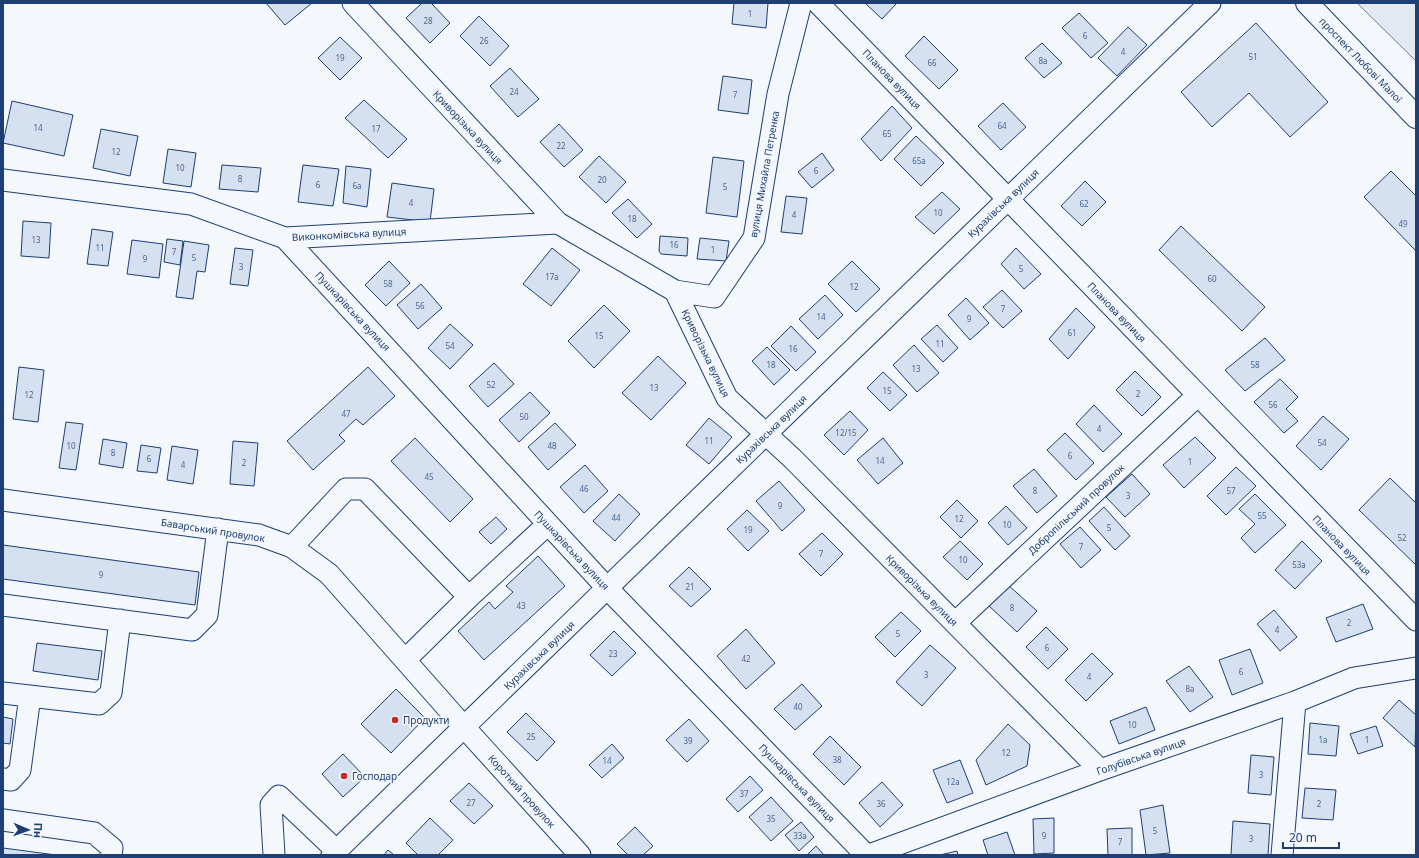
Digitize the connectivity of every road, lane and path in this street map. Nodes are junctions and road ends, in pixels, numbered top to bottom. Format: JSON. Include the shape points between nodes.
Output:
{"nodes":[{"id":1,"x":354,"y":3,"type":"edge"},
{"id":2,"x":801,"y":3,"type":"edge"},
{"id":3,"x":818,"y":3,"type":"edge"},
{"id":4,"x":1210,"y":3,"type":"edge"},
{"id":5,"x":1307,"y":3,"type":"edge"},
{"id":6,"x":1416,"y":117,"type":"edge"},
{"id":7,"x":3,"y":180,"type":"edge"},
{"id":8,"x":1007,"y":199,"type":"junction"},
{"id":9,"x":558,"y":223,"type":"junction"},
{"id":10,"x":285,"y":238,"type":"junction"},
{"id":11,"x":675,"y":291,"type":"junction"},
{"id":12,"x":1198,"y":395,"type":"junction"},
{"id":13,"x":766,"y":434,"type":"junction"},
{"id":14,"x":3,"y":500,"type":"edge"},
{"id":15,"x":548,"y":524,"type":"junction"},
{"id":16,"x":218,"y":529,"type":"junction"},
{"id":17,"x":292,"y":547,"type":"junction"},
{"id":18,"x":608,"y":588,"type":"junction"},
{"id":19,"x":469,"y":597,"type":"junction"},
{"id":20,"x":3,"y":605,"type":"edge"},
{"id":21,"x":120,"y":620,"type":"junction"},
{"id":22,"x":1416,"y":620,"type":"edge"},
{"id":23,"x":955,"y":623,"type":"junction"},
{"id":24,"x":405,"y":660,"type":"junction"},
{"id":25,"x":1416,"y":668,"type":"edge"},
{"id":26,"x":3,"y":693,"type":"edge"},
{"id":27,"x":30,"y":696,"type":"junction"},
{"id":28,"x":1295,"y":702,"type":"junction"},
{"id":29,"x":464,"y":727,"type":"junction"},
{"id":30,"x":1100,"y":770,"type":"junction"},
{"id":31,"x":3,"y":778,"type":"edge"},
{"id":32,"x":3,"y":820,"type":"edge"},
{"id":33,"x":335,"y":853,"type":"edge"},
{"id":34,"x":111,"y":855,"type":"edge"},
{"id":35,"x":274,"y":855,"type":"edge"},
{"id":36,"x":580,"y":855,"type":"edge"},
{"id":37,"x":867,"y":855,"type":"edge"},
{"id":38,"x":1282,"y":855,"type":"edge"}],
"edges":[{"from":1,"to":9,"type":"street","name":"Криворізька вулиця"},
{"from":2,"to":11,"type":"street","name":"вулиця Михайла Петренка","via":[[778,94],[754,238],[714,297]]},
{"from":3,"to":8,"type":"street","name":"Планова вулиця"},
{"from":4,"to":8,"type":"street","name":"Курахівська вулиця"},
{"from":5,"to":6,"type":"main road","name":"проспект Любові Малої"},
{"from":7,"to":10,"type":"street","name":"Виконкомівська вулиця","via":[[191,204]]},
{"from":8,"to":12,"type":"street","name":"Планова вулиця"},
{"from":8,"to":13,"type":"street","name":"Курахівська вулиця"},
{"from":9,"to":10,"type":"street","name":"Виконкомівська вулиця"},
{"from":9,"to":11,"type":"street","name":"Криворізька вулиця"},
{"from":10,"to":15,"type":"street","name":"Пушкарівська вулиця"},
{"from":11,"to":13,"type":"street","name":"Криворізька вулиця","via":[[727,398]]},
{"from":12,"to":22,"type":"street","name":"Планова вулиця"},
{"from":12,"to":23,"type":"street","name":"Добропільський провулок"},
{"from":13,"to":18,"type":"street","name":"Курахівська вулиця"},
{"from":13,"to":23,"type":"street","name":"Криворізька вулиця"},
{"from":14,"to":16,"type":"street","name":"Баварський провулок"},
{"from":15,"to":18,"type":"street","name":"Пушкарівська вулиця"},
{"from":15,"to":19,"type":"street"},
{"from":16,"to":17,"type":"street","name":"Баварський провулок","via":[[259,535]]},
{"from":16,"to":21,"type":"street","via":[[207,615],[192,630]]},
{"from":17,"to":19,"type":"street","via":[[346,489],[365,489]]},
{"from":17,"to":24,"type":"street","name":"Баварський провулок","via":[[329,574]]},
{"from":18,"to":29,"type":"street","name":"Курахівська вулиця"},
{"from":18,"to":37,"type":"street","name":"Пушкарівська вулиця"},
{"from":19,"to":24,"type":"street"},
{"from":20,"to":21,"type":"street"},
{"from":21,"to":27,"type":"street","via":[[111,693],[99,704]]},
{"from":23,"to":30,"type":"street","name":"Криворізька вулиця"},
{"from":24,"to":29,"type":"street","name":"Баварський провулок"},
{"from":25,"to":28,"type":"street","name":"Голубівська вулиця","via":[[1354,678]]},
{"from":26,"to":27,"type":"street"},
{"from":27,"to":31,"type":"street","via":[[20,770],[11,780]]},
{"from":28,"to":30,"type":"street","name":"Голубівська вулиця"},
{"from":28,"to":38,"type":"street"},
{"from":29,"to":33,"type":"street","name":"Курахівська вулиця"},
{"from":29,"to":36,"type":"street","name":"Короткий провулок"},
{"from":30,"to":37,"type":"street","name":"Голубівська вулиця"},
{"from":32,"to":34,"type":"street","via":[[94,833],[112,848]]},
{"from":33,"to":35,"type":"street","via":[[279,796],[271,805]]}]}
